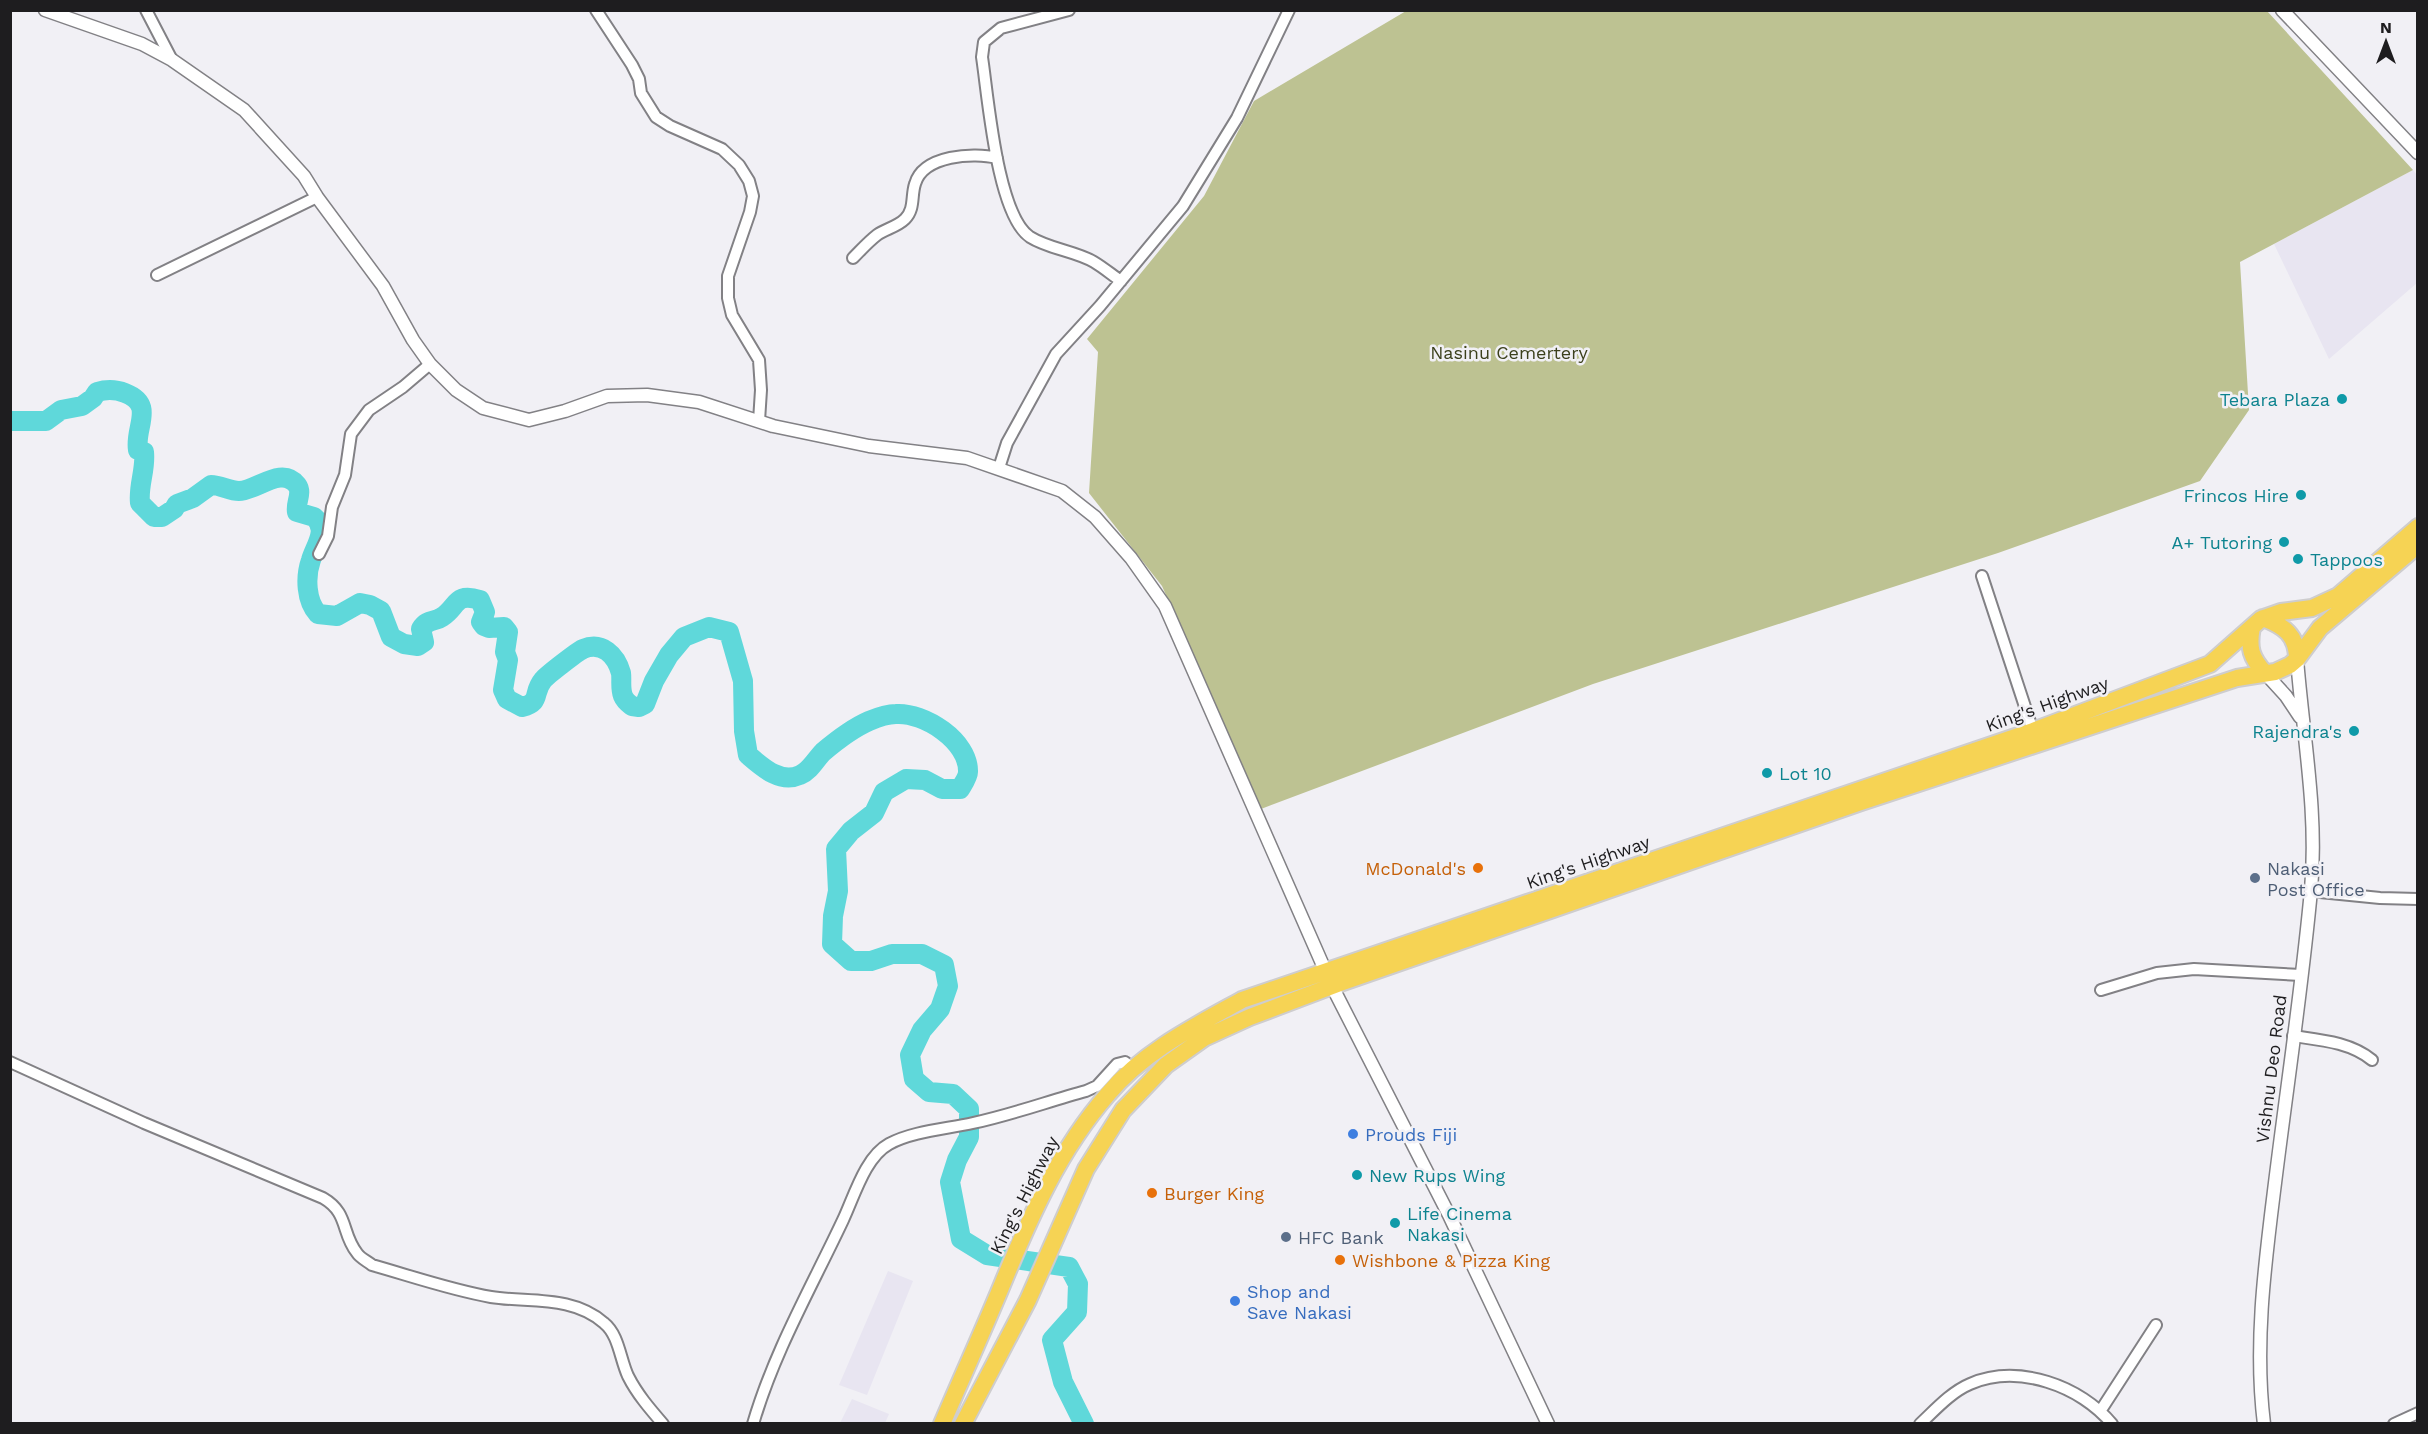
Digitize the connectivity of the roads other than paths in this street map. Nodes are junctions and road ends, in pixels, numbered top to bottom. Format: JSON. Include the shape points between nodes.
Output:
{"nodes":[{"id":1,"x":45,"y":10,"type":"edge"},
{"id":2,"x":146,"y":10,"type":"edge"},
{"id":3,"x":596,"y":10,"type":"edge"},
{"id":4,"x":1069,"y":10,"type":"edge"},
{"id":5,"x":1289,"y":10,"type":"edge"},
{"id":6,"x":2282,"y":10,"type":"edge"},
{"id":7,"x":172,"y":60,"type":"junction"},
{"id":8,"x":2418,"y":153,"type":"edge"},
{"id":9,"x":997,"y":158,"type":"junction"},
{"id":10,"x":317,"y":197,"type":"junction"},
{"id":11,"x":853,"y":258,"type":"dead end"},
{"id":12,"x":157,"y":275,"type":"dead end"},
{"id":13,"x":1121,"y":281,"type":"junction"},
{"id":14,"x":430,"y":364,"type":"junction"},
{"id":15,"x":759,"y":421,"type":"junction"},
{"id":16,"x":999,"y":468,"type":"junction"},
{"id":17,"x":2418,"y":527,"type":"edge"},
{"id":18,"x":2418,"y":545,"type":"edge"},
{"id":19,"x":319,"y":554,"type":"dead end"},
{"id":20,"x":1982,"y":576,"type":"dead end"},
{"id":21,"x":2257,"y":623,"type":"junction"},
{"id":22,"x":2297,"y":659,"type":"junction"},
{"id":23,"x":2265,"y":673,"type":"junction"},
{"id":24,"x":2301,"y":718,"type":"junction"},
{"id":25,"x":2033,"y":731,"type":"junction"},
{"id":26,"x":2310,"y":891,"type":"junction"},
{"id":27,"x":2418,"y":899,"type":"edge"},
{"id":28,"x":2301,"y":975,"type":"junction"},
{"id":29,"x":1329,"y":979,"type":"junction"},
{"id":30,"x":2101,"y":990,"type":"dead end"},
{"id":31,"x":2293,"y":1036,"type":"junction"},
{"id":32,"x":2372,"y":1060,"type":"dead end"},
{"id":33,"x":10,"y":1062,"type":"edge"},
{"id":34,"x":1133,"y":1069,"type":"junction"},
{"id":35,"x":2156,"y":1324,"type":"dead end"},
{"id":36,"x":2101,"y":1410,"type":"junction"},
{"id":37,"x":2418,"y":1413,"type":"edge"},
{"id":38,"x":663,"y":1424,"type":"edge"},
{"id":39,"x":753,"y":1424,"type":"edge"},
{"id":40,"x":942,"y":1424,"type":"edge"},
{"id":41,"x":963,"y":1424,"type":"edge"},
{"id":42,"x":1548,"y":1424,"type":"edge"},
{"id":43,"x":1920,"y":1424,"type":"edge"},
{"id":44,"x":2112,"y":1424,"type":"edge"},
{"id":45,"x":2264,"y":1424,"type":"edge"},
{"id":46,"x":2394,"y":1424,"type":"edge"}],
"edges":[{"from":1,"to":7,"type":"street","via":[[142,44]]},
{"from":2,"to":7,"type":"street"},
{"from":3,"to":15,"type":"street","via":[[632,65],[641,93],[656,117],[722,149],[749,181],[753,196],[728,276],[728,298],[732,315],[759,360]]},
{"from":4,"to":9,"type":"street","via":[[1001,28],[984,42],[982,57]]},
{"from":5,"to":13,"type":"street","via":[[1237,118],[1183,206]]},
{"from":6,"to":8,"type":"street"},
{"from":7,"to":10,"type":"street","via":[[244,110],[294,164]]},
{"from":9,"to":11,"type":"street","via":[[980,154],[951,157],[921,172],[915,183],[912,209],[905,219],[878,234]]},
{"from":9,"to":13,"type":"street","via":[[1010,210],[1024,231],[1040,242],[1094,262]]},
{"from":10,"to":12,"type":"street"},
{"from":10,"to":14,"type":"street","via":[[383,286]]},
{"from":13,"to":16,"type":"street","via":[[1056,354],[1007,443]]},
{"from":14,"to":15,"type":"street","via":[[456,390],[483,408],[529,420],[607,396],[647,394],[699,402]]},
{"from":14,"to":19,"type":"street","via":[[369,410],[351,434],[345,475]]},
{"from":15,"to":16,"type":"street","via":[[869,446],[967,458]]},
{"from":16,"to":29,"type":"street","via":[[1062,490],[1095,517],[1165,606]]},
{"from":17,"to":21,"type":"highway","name":"King's Highway","via":[[2338,596],[2312,608],[2281,612]]},
{"from":18,"to":22,"type":"highway","name":"King's Highway","via":[[2320,628]]},
{"from":20,"to":25,"type":"street"},
{"from":21,"to":22,"type":"highway","via":[[2281,626],[2290,633]]},
{"from":21,"to":23,"type":"highway","via":[[2249,646]]},
{"from":21,"to":25,"type":"highway","name":"King's Highway","via":[[2210,664]]},
{"from":22,"to":23,"type":"highway","name":"King's Highway","via":[[2275,672]]},
{"from":22,"to":24,"type":"street","name":"Vishnu Deo Road"},
{"from":23,"to":24,"type":"street","name":"Vishnu Deo Road"},
{"from":23,"to":29,"type":"highway","name":"King's Highway","via":[[2237,678]]},
{"from":24,"to":26,"type":"street","name":"Vishnu Deo Road","via":[[2311,798]]},
{"from":25,"to":29,"type":"highway","name":"King's Highway"},
{"from":26,"to":27,"type":"street"},
{"from":26,"to":28,"type":"street","name":"Vishnu Deo Road"},
{"from":28,"to":30,"type":"street","via":[[2194,969],[2157,973]]},
{"from":28,"to":31,"type":"street","name":"Vishnu Deo Road"},
{"from":29,"to":34,"type":"highway","name":"King's Highway","via":[[1242,1000],[1155,1051]]},
{"from":29,"to":41,"type":"highway","name":"King's Highway","via":[[1204,1038],[1166,1065],[1123,1110],[1086,1168],[1028,1300]]},
{"from":29,"to":42,"type":"street","via":[[1449,1215]]},
{"from":31,"to":32,"type":"street","via":[[2333,1042],[2361,1051]]},
{"from":31,"to":45,"type":"street","name":"Vishnu Deo Road","via":[[2263,1284]]},
{"from":33,"to":38,"type":"street","via":[[323,1198],[341,1213],[358,1255],[372,1265],[491,1297],[548,1300],[591,1314],[612,1331],[634,1386]]},
{"from":34,"to":39,"type":"street","via":[[1125,1062],[1117,1064],[1097,1086],[887,1145],[862,1176],[787,1333]]},
{"from":34,"to":40,"type":"highway","name":"King's Highway","via":[[1108,1093],[1064,1152],[1024,1230]]},
{"from":35,"to":36,"type":"street"},
{"from":36,"to":43,"type":"street","via":[[2072,1390],[2015,1376],[1969,1384]]},
{"from":36,"to":44,"type":"street"},
{"from":37,"to":46,"type":"street"}]}
